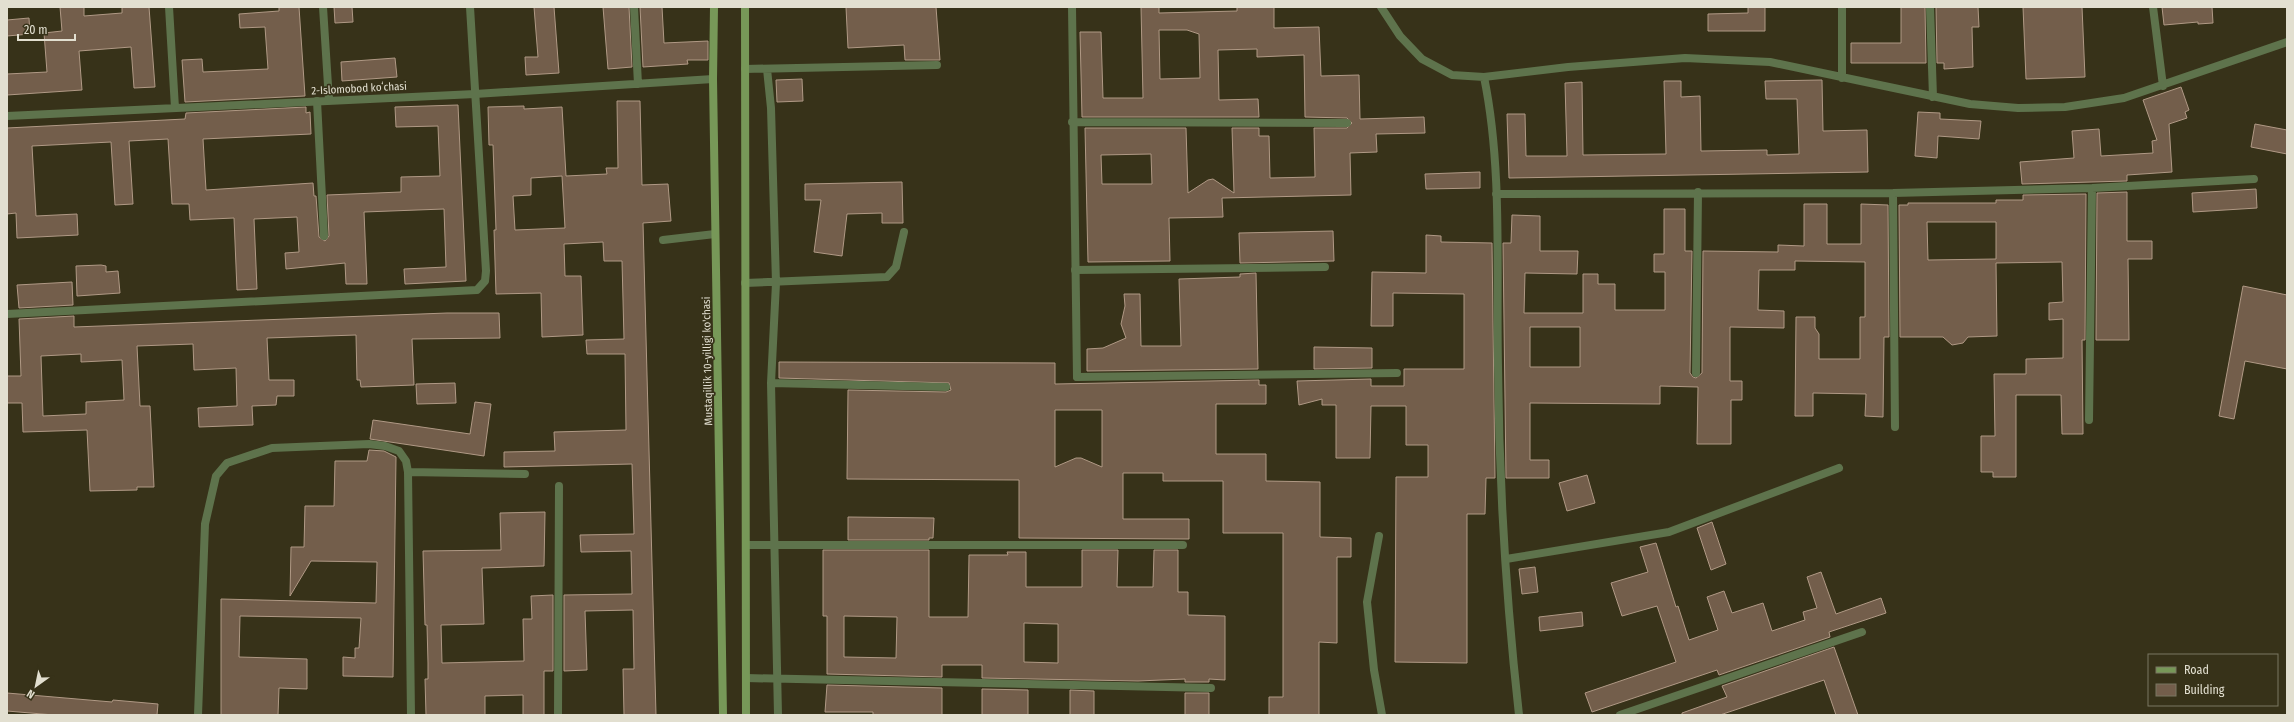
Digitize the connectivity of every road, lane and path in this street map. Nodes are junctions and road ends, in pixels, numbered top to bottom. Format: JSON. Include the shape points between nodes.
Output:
{"nodes":[{"id":1,"x":169,"y":7,"type":"edge"},
{"id":2,"x":323,"y":7,"type":"edge"},
{"id":3,"x":470,"y":7,"type":"edge"},
{"id":4,"x":634,"y":7,"type":"edge"},
{"id":5,"x":714,"y":7,"type":"edge"},
{"id":6,"x":745,"y":7,"type":"edge"},
{"id":7,"x":1072,"y":7,"type":"edge"},
{"id":8,"x":1381,"y":7,"type":"edge"},
{"id":9,"x":1842,"y":7,"type":"edge"},
{"id":10,"x":1930,"y":7,"type":"edge"},
{"id":11,"x":2153,"y":7,"type":"edge"},
{"id":12,"x":2287,"y":42,"type":"edge"},
{"id":13,"x":937,"y":65,"type":"dead end"},
{"id":14,"x":745,"y":69,"type":"junction"},
{"id":15,"x":766,"y":69,"type":"junction"},
{"id":16,"x":1484,"y":77,"type":"junction"},
{"id":17,"x":1842,"y":78,"type":"junction"},
{"id":18,"x":713,"y":79,"type":"junction"},
{"id":19,"x":638,"y":84,"type":"junction"},
{"id":20,"x":2163,"y":86,"type":"junction"},
{"id":21,"x":475,"y":94,"type":"junction"},
{"id":22,"x":1933,"y":97,"type":"junction"},
{"id":23,"x":317,"y":101,"type":"junction"},
{"id":24,"x":329,"y":101,"type":"junction"},
{"id":25,"x":175,"y":108,"type":"junction"},
{"id":26,"x":7,"y":116,"type":"edge"},
{"id":27,"x":1072,"y":122,"type":"junction"},
{"id":28,"x":1347,"y":123,"type":"dead end"},
{"id":29,"x":2254,"y":179,"type":"dead end"},
{"id":30,"x":2092,"y":188,"type":"junction"},
{"id":31,"x":1698,"y":192,"type":"junction"},
{"id":32,"x":1893,"y":193,"type":"junction"},
{"id":33,"x":1496,"y":194,"type":"junction"},
{"id":34,"x":904,"y":232,"type":"dead end"},
{"id":35,"x":715,"y":234,"type":"junction"},
{"id":36,"x":324,"y":236,"type":"dead end"},
{"id":37,"x":663,"y":240,"type":"dead end"},
{"id":38,"x":1324,"y":267,"type":"dead end"},
{"id":39,"x":1075,"y":270,"type":"junction"},
{"id":40,"x":776,"y":282,"type":"junction"},
{"id":41,"x":745,"y":283,"type":"junction"},
{"id":42,"x":7,"y":314,"type":"edge"},
{"id":43,"x":1396,"y":373,"type":"dead end"},
{"id":44,"x":1696,"y":373,"type":"dead end"},
{"id":45,"x":771,"y":383,"type":"junction"},
{"id":46,"x":946,"y":387,"type":"dead end"},
{"id":47,"x":2089,"y":420,"type":"dead end"},
{"id":48,"x":1895,"y":427,"type":"dead end"},
{"id":49,"x":1839,"y":468,"type":"dead end"},
{"id":50,"x":408,"y":472,"type":"junction"},
{"id":51,"x":525,"y":474,"type":"dead end"},
{"id":52,"x":559,"y":486,"type":"dead end"},
{"id":53,"x":1379,"y":536,"type":"dead end"},
{"id":54,"x":746,"y":545,"type":"junction"},
{"id":55,"x":1183,"y":545,"type":"dead end"},
{"id":56,"x":776,"y":546,"type":"junction"},
{"id":57,"x":1506,"y":559,"type":"junction"},
{"id":58,"x":1862,"y":632,"type":"dead end"},
{"id":59,"x":746,"y":678,"type":"junction"},
{"id":60,"x":778,"y":680,"type":"junction"},
{"id":61,"x":1211,"y":688,"type":"dead end"},
{"id":62,"x":198,"y":715,"type":"edge"},
{"id":63,"x":411,"y":715,"type":"edge"},
{"id":64,"x":558,"y":715,"type":"edge"},
{"id":65,"x":723,"y":715,"type":"edge"},
{"id":66,"x":746,"y":715,"type":"edge"},
{"id":67,"x":778,"y":715,"type":"edge"},
{"id":68,"x":1382,"y":715,"type":"edge"},
{"id":69,"x":1518,"y":715,"type":"edge"},
{"id":70,"x":1620,"y":715,"type":"edge"}],
"edges":[{"from":1,"to":25,"type":"street"},
{"from":2,"to":24,"type":"street"},
{"from":3,"to":21,"type":"street"},
{"from":4,"to":19,"type":"street"},
{"from":5,"to":18,"type":"main road","name":"Mustaqillik 10-yilligi ko'chasi"},
{"from":6,"to":14,"type":"main road"},
{"from":7,"to":27,"type":"street"},
{"from":8,"to":16,"type":"street","via":[[1400,36],[1422,59],[1452,75]]},
{"from":9,"to":17,"type":"street"},
{"from":10,"to":22,"type":"street"},
{"from":11,"to":20,"type":"street"},
{"from":12,"to":20,"type":"street"},
{"from":13,"to":15,"type":"street"},
{"from":14,"to":15,"type":"street"},
{"from":14,"to":41,"type":"main road"},
{"from":15,"to":40,"type":"street","via":[[771,108]]},
{"from":16,"to":17,"type":"street","via":[[1568,67],[1685,58],[1770,62]]},
{"from":16,"to":33,"type":"street","via":[[1491,114]]},
{"from":17,"to":22,"type":"street"},
{"from":18,"to":19,"type":"street","name":"2-Islomobod koʻchasi"},
{"from":18,"to":35,"type":"main road","name":"Mustaqillik 10-yilligi ko'chasi"},
{"from":19,"to":21,"type":"street","name":"2-Islomobod koʻchasi"},
{"from":20,"to":22,"type":"street","via":[[2124,98],[2065,107],[2018,108],[1970,104]]},
{"from":21,"to":24,"type":"street","name":"2-Islomobod koʻchasi"},
{"from":21,"to":42,"type":"street","via":[[486,272],[485,281],[477,290]]},
{"from":23,"to":24,"type":"street","name":"2-Islomobod koʻchasi"},
{"from":23,"to":25,"type":"street","name":"2-Islomobod koʻchasi"},
{"from":23,"to":36,"type":"street"},
{"from":25,"to":26,"type":"street","name":"2-Islomobod koʻchasi"},
{"from":27,"to":28,"type":"street"},
{"from":27,"to":39,"type":"street"},
{"from":29,"to":30,"type":"street"},
{"from":30,"to":32,"type":"street"},
{"from":30,"to":47,"type":"street"},
{"from":31,"to":32,"type":"street"},
{"from":31,"to":33,"type":"street"},
{"from":31,"to":44,"type":"street"},
{"from":32,"to":48,"type":"street"},
{"from":33,"to":57,"type":"street","via":[[1499,478]]},
{"from":34,"to":40,"type":"street","via":[[896,267],[887,278]]},
{"from":35,"to":37,"type":"street"},
{"from":35,"to":65,"type":"main road","name":"Mustaqillik 10-yilligi ko'chasi"},
{"from":38,"to":39,"type":"street"},
{"from":39,"to":43,"type":"street","via":[[1077,377]]},
{"from":40,"to":41,"type":"street"},
{"from":40,"to":45,"type":"street"},
{"from":41,"to":54,"type":"main road"},
{"from":45,"to":46,"type":"street"},
{"from":45,"to":56,"type":"street"},
{"from":49,"to":57,"type":"street","via":[[1669,532]]},
{"from":50,"to":51,"type":"street"},
{"from":50,"to":62,"type":"street","via":[[406,461],[399,451],[368,444],[272,448],[227,463],[216,476],[205,524]]},
{"from":50,"to":63,"type":"street"},
{"from":52,"to":64,"type":"street"},
{"from":53,"to":68,"type":"street","via":[[1367,602],[1374,670]]},
{"from":54,"to":56,"type":"street"},
{"from":54,"to":59,"type":"main road"},
{"from":55,"to":56,"type":"street"},
{"from":56,"to":60,"type":"street"},
{"from":57,"to":69,"type":"street"},
{"from":58,"to":70,"type":"street"},
{"from":59,"to":60,"type":"street"},
{"from":59,"to":66,"type":"main road"},
{"from":60,"to":61,"type":"street"},
{"from":60,"to":67,"type":"street"}]}
